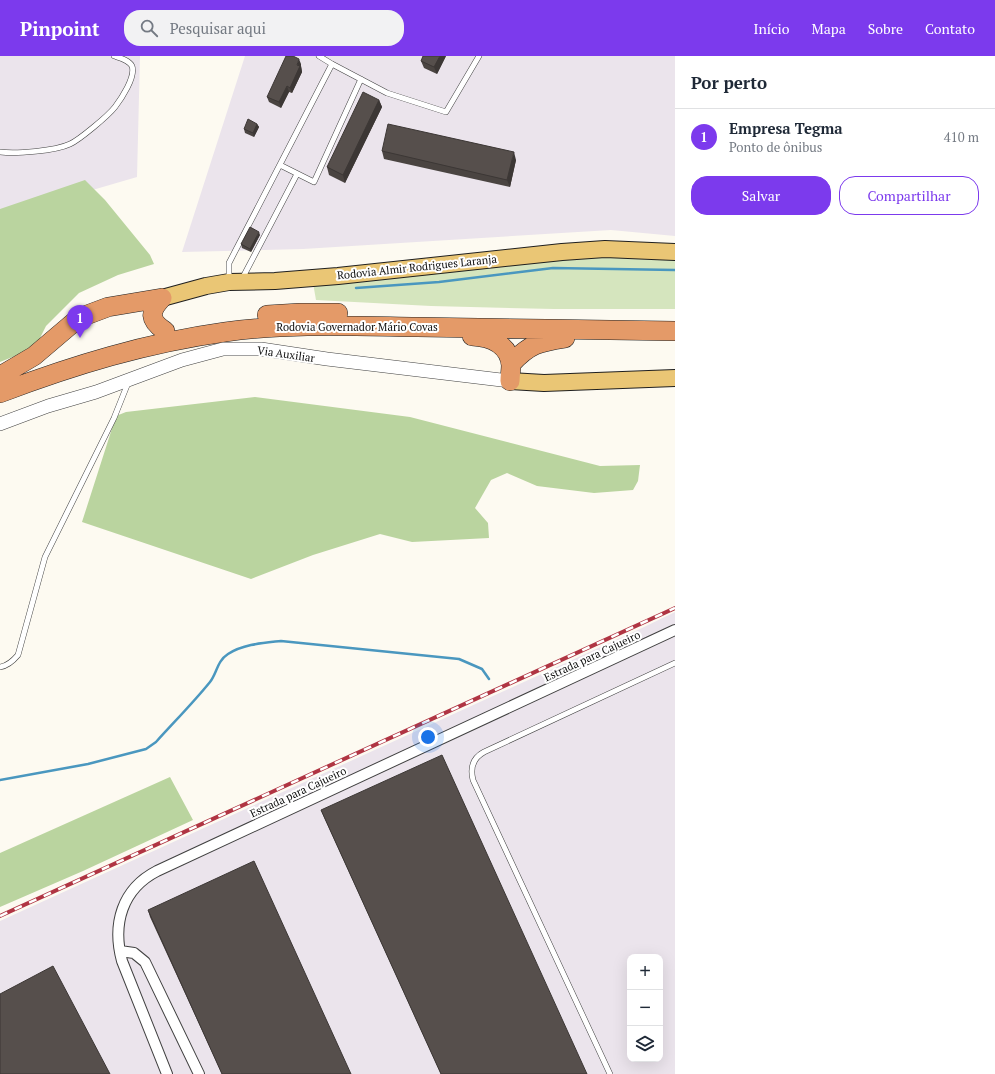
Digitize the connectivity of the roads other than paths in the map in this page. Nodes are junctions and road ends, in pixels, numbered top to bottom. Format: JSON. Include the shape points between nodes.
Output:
{"nodes":[{"id":1,"x":114,"y":56,"type":"edge"},
{"id":2,"x":319,"y":56,"type":"edge"},
{"id":3,"x":479,"y":56,"type":"edge"},
{"id":4,"x":332,"y":64,"type":"junction"},
{"id":5,"x":361,"y":79,"type":"junction"},
{"id":6,"x":0,"y":152,"type":"edge"},
{"id":7,"x":280,"y":165,"type":"junction"},
{"id":8,"x":297,"y":174,"type":"junction"},
{"id":9,"x":675,"y":252,"type":"edge"},
{"id":10,"x":235,"y":282,"type":"junction"},
{"id":11,"x":162,"y":298,"type":"junction"},
{"id":12,"x":675,"y":319,"type":"edge"},
{"id":13,"x":406,"y":327,"type":"junction"},
{"id":14,"x":646,"y":330,"type":"junction"},
{"id":15,"x":164,"y":331,"type":"junction"},
{"id":16,"x":675,"y":331,"type":"edge"},
{"id":17,"x":510,"y":372,"type":"junction"},
{"id":18,"x":0,"y":376,"type":"edge"},
{"id":19,"x":675,"y":378,"type":"edge"},
{"id":20,"x":0,"y":380,"type":"edge"},
{"id":21,"x":130,"y":380,"type":"junction"},
{"id":22,"x":0,"y":393,"type":"edge"},
{"id":23,"x":0,"y":424,"type":"edge"},
{"id":24,"x":675,"y":630,"type":"edge"},
{"id":25,"x":675,"y":663,"type":"edge"},
{"id":26,"x":0,"y":666,"type":"edge"},
{"id":27,"x":120,"y":951,"type":"junction"},
{"id":28,"x":167,"y":1074,"type":"edge"},
{"id":29,"x":199,"y":1074,"type":"edge"},
{"id":30,"x":610,"y":1074,"type":"edge"}],
"edges":[{"from":1,"to":6,"type":"lane","via":[[125,60],[132,67],[131,80],[114,108],[78,139],[58,148],[11,154]]},
{"from":2,"to":4,"type":"lane"},
{"from":3,"to":5,"type":"lane","via":[[446,112],[387,93]]},
{"from":4,"to":5,"type":"lane"},
{"from":4,"to":7,"type":"lane"},
{"from":5,"to":8,"type":"lane","via":[[314,182]]},
{"from":7,"to":8,"type":"lane"},
{"from":7,"to":10,"type":"lane","via":[[229,263]]},
{"from":8,"to":10,"type":"lane"},
{"from":9,"to":10,"type":"main road","name":"Rodovia Almir Rodrigues Laranja","via":[[605,249],[338,276]]},
{"from":10,"to":11,"type":"main road","name":"Rodovia Almir Rodrigues Laranja","via":[[206,286]]},
{"from":11,"to":15,"type":"highway","via":[[152,312],[157,325]]},
{"from":11,"to":18,"type":"highway","via":[[108,307],[84,316],[34,356]]},
{"from":12,"to":15,"type":"highway","name":"Rodovia Governador Mário Covas","via":[[300,313],[217,320]]},
{"from":13,"to":14,"type":"highway","name":"Rodovia Governador Mário Covas"},
{"from":13,"to":17,"type":"highway","via":[[443,335],[492,339],[507,352]]},
{"from":13,"to":22,"type":"highway","name":"Rodovia Governador Mário Covas","via":[[339,325],[262,328],[194,336],[89,361]]},
{"from":14,"to":16,"type":"highway","name":"Rodovia Governador Mário Covas"},
{"from":14,"to":17,"type":"highway","via":[[540,342],[520,354]]},
{"from":15,"to":20,"type":"highway","name":"Rodovia Governador Mário Covas","via":[[59,357]]},
{"from":17,"to":19,"type":"main road","via":[[544,382]]},
{"from":17,"to":21,"type":"street","name":"Via Auxiliar","via":[[327,359],[261,349],[223,349],[182,360]]},
{"from":21,"to":23,"type":"street","name":"Via Auxiliar","via":[[41,408]]},
{"from":21,"to":26,"type":"lane","via":[[114,418],[45,557],[18,655],[4,666]]},
{"from":24,"to":27,"type":"street","name":"Estrada para Cajueiro","via":[[150,875],[133,890],[124,905],[118,932]]},
{"from":25,"to":30,"type":"lane","via":[[484,752],[474,760],[471,770],[473,780]]},
{"from":27,"to":28,"type":"street","name":"Estrada para Cajueiro"},
{"from":27,"to":29,"type":"street","via":[[134,953],[145,962]]}]}
